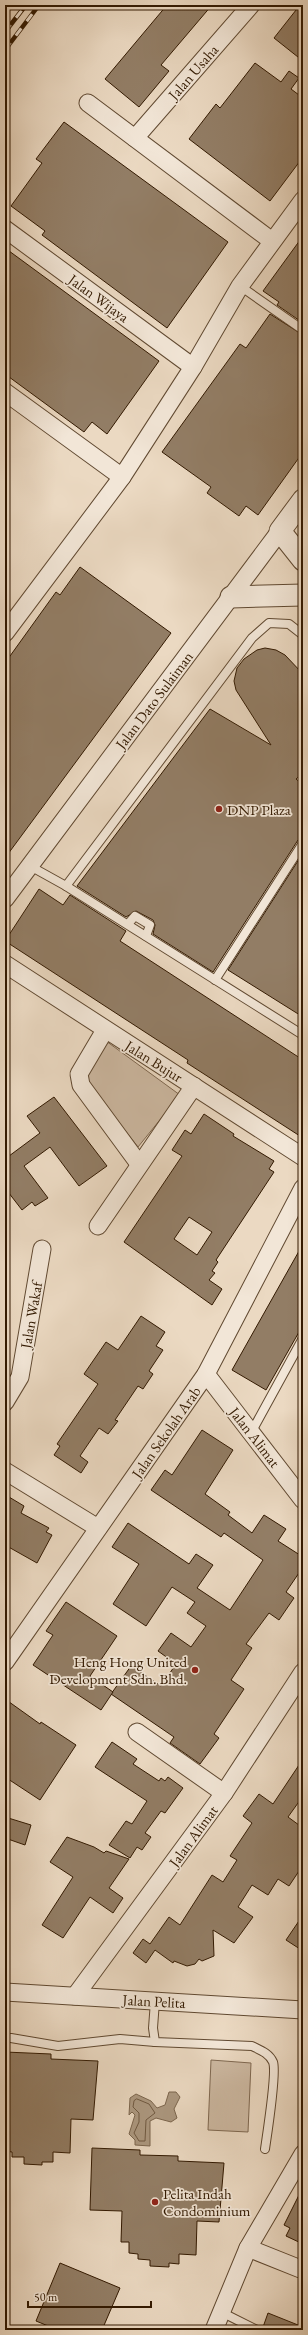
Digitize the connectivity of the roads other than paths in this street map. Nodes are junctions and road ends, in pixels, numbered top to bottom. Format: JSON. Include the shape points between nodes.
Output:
{"nodes":[{"id":1,"x":251,"y":5,"type":"edge"},
{"id":2,"x":88,"y":103,"type":"dead end"},
{"id":3,"x":136,"y":138,"type":"junction"},
{"id":4,"x":303,"y":200,"type":"edge"},
{"id":5,"x":5,"y":229,"type":"edge"},
{"id":6,"x":272,"y":241,"type":"junction"},
{"id":7,"x":240,"y":286,"type":"junction"},
{"id":8,"x":303,"y":330,"type":"edge"},
{"id":9,"x":193,"y":367,"type":"junction"},
{"id":10,"x":5,"y":392,"type":"edge"},
{"id":11,"x":122,"y":477,"type":"junction"},
{"id":12,"x":303,"y":500,"type":"edge"},
{"id":13,"x":280,"y":531,"type":"junction"},
{"id":14,"x":303,"y":560,"type":"edge"},
{"id":15,"x":303,"y":595,"type":"edge"},
{"id":16,"x":231,"y":597,"type":"junction"},
{"id":17,"x":5,"y":633,"type":"edge"},
{"id":18,"x":303,"y":635,"type":"edge"},
{"id":19,"x":303,"y":843,"type":"edge"},
{"id":20,"x":30,"y":866,"type":"junction"},
{"id":21,"x":66,"y":886,"type":"junction"},
{"id":22,"x":5,"y":899,"type":"edge"},
{"id":23,"x":5,"y":964,"type":"edge"},
{"id":24,"x":215,"y":980,"type":"junction"},
{"id":25,"x":105,"y":1030,"type":"junction"},
{"id":26,"x":303,"y":1035,"type":"edge"},
{"id":27,"x":194,"y":1086,"type":"junction"},
{"id":28,"x":303,"y":1157,"type":"edge"},
{"id":29,"x":140,"y":1164,"type":"junction"},
{"id":30,"x":303,"y":1188,"type":"edge"},
{"id":31,"x":98,"y":1226,"type":"dead end"},
{"id":32,"x":42,"y":1249,"type":"dead end"},
{"id":33,"x":303,"y":1338,"type":"edge"},
{"id":34,"x":206,"y":1374,"type":"junction"},
{"id":35,"x":5,"y":1402,"type":"edge"},
{"id":36,"x":252,"y":1431,"type":"junction"},
{"id":37,"x":5,"y":1472,"type":"edge"},
{"id":38,"x":303,"y":1500,"type":"edge"},
{"id":39,"x":98,"y":1528,"type":"junction"},
{"id":40,"x":5,"y":1662,"type":"edge"},
{"id":41,"x":303,"y":1672,"type":"edge"},
{"id":42,"x":137,"y":1732,"type":"dead end"},
{"id":43,"x":224,"y":1794,"type":"junction"},
{"id":44,"x":5,"y":1992,"type":"edge"},
{"id":45,"x":75,"y":1996,"type":"junction"},
{"id":46,"x":155,"y":2001,"type":"junction"},
{"id":47,"x":303,"y":2010,"type":"edge"},
{"id":48,"x":11,"y":2038,"type":"dead end"},
{"id":49,"x":155,"y":2042,"type":"junction"},
{"id":50,"x":265,"y":2149,"type":"dead end"},
{"id":51,"x":303,"y":2154,"type":"edge"},
{"id":52,"x":248,"y":2248,"type":"junction"},
{"id":53,"x":303,"y":2270,"type":"edge"},
{"id":54,"x":221,"y":2312,"type":"junction"},
{"id":55,"x":214,"y":2330,"type":"edge"},
{"id":56,"x":257,"y":2330,"type":"edge"}],
"edges":[{"from":1,"to":3,"type":"street","name":"Jalan Usaha"},
{"from":2,"to":3,"type":"street"},
{"from":3,"to":6,"type":"street"},
{"from":4,"to":6,"type":"street"},
{"from":5,"to":9,"type":"street","name":"Jalan Wijaya"},
{"from":6,"to":7,"type":"street"},
{"from":7,"to":8,"type":"lane"},
{"from":7,"to":9,"type":"street"},
{"from":9,"to":11,"type":"street"},
{"from":10,"to":11,"type":"street"},
{"from":11,"to":17,"type":"street"},
{"from":12,"to":13,"type":"street","name":"Jalan Dato Sulaiman"},
{"from":13,"to":14,"type":"street"},
{"from":13,"to":16,"type":"street","name":"Jalan Dato Sulaiman"},
{"from":15,"to":16,"type":"street"},
{"from":16,"to":20,"type":"street","name":"Jalan Dato Sulaiman"},
{"from":18,"to":21,"type":"lane","via":[[289,624],[269,623],[252,638]]},
{"from":19,"to":24,"type":"lane"},
{"from":20,"to":21,"type":"lane"},
{"from":20,"to":22,"type":"street","name":"Jalan Dato Sulaiman"},
{"from":21,"to":24,"type":"lane"},
{"from":23,"to":25,"type":"street","name":"Jalan Bujur"},
{"from":24,"to":26,"type":"lane"},
{"from":25,"to":27,"type":"street","name":"Jalan Bujur"},
{"from":25,"to":29,"type":"street","via":[[79,1074],[81,1085]]},
{"from":27,"to":28,"type":"street","name":"Jalan Bujur"},
{"from":27,"to":29,"type":"street"},
{"from":29,"to":31,"type":"street"},
{"from":30,"to":34,"type":"street","name":"Jalan Sekolah Arab"},
{"from":32,"to":35,"type":"street","name":"Jalan Wakaf","via":[[20,1377]]},
{"from":33,"to":36,"type":"lane"},
{"from":34,"to":36,"type":"street","name":"Jalan Alimat"},
{"from":34,"to":39,"type":"street","name":"Jalan Sekolah Arab"},
{"from":36,"to":38,"type":"street","name":"Jalan Alimat"},
{"from":37,"to":39,"type":"street"},
{"from":39,"to":40,"type":"street","name":"Jalan Sekolah Arab"},
{"from":41,"to":43,"type":"street","name":"Jalan Alimat"},
{"from":42,"to":43,"type":"street"},
{"from":43,"to":45,"type":"street","name":"Jalan Alimat"},
{"from":44,"to":45,"type":"street","name":"Jalan Pelita"},
{"from":45,"to":46,"type":"street","name":"Jalan Pelita"},
{"from":46,"to":47,"type":"street","name":"Jalan Pelita"},
{"from":46,"to":49,"type":"lane"},
{"from":48,"to":49,"type":"lane","via":[[58,2046],[120,2039]]},
{"from":49,"to":50,"type":"lane","via":[[252,2046],[265,2052],[273,2063],[270,2121]]},
{"from":51,"to":52,"type":"street"},
{"from":52,"to":53,"type":"street"},
{"from":52,"to":54,"type":"street"},
{"from":54,"to":55,"type":"street"},
{"from":54,"to":56,"type":"lane"}]}
